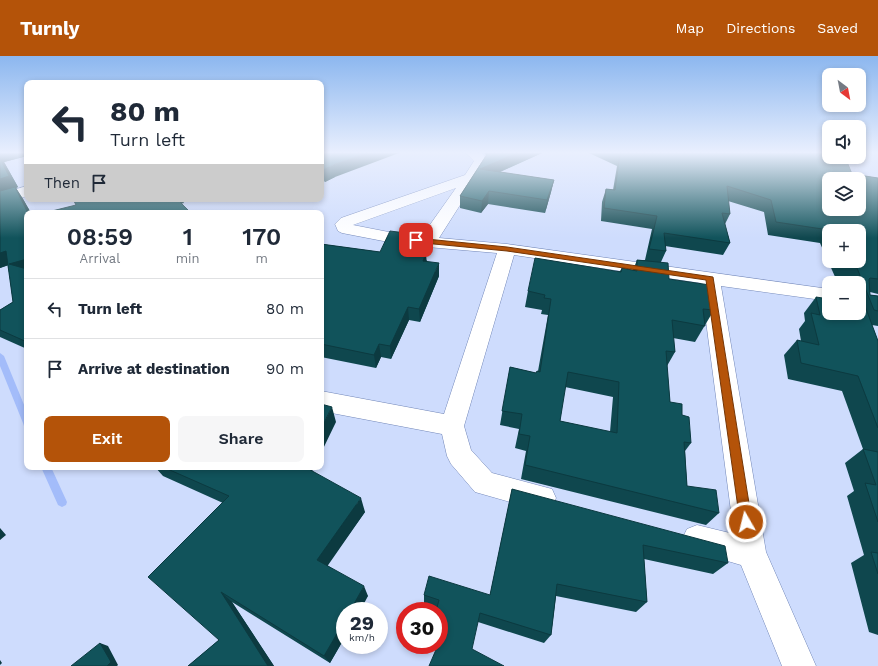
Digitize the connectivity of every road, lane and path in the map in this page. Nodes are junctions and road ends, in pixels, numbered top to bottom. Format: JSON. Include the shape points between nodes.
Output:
{"nodes":[{"id":1,"x":459,"y":181,"type":"edge"},
{"id":2,"x":467,"y":181,"type":"edge"},
{"id":3,"x":24,"y":192,"type":"edge"},
{"id":4,"x":0,"y":199,"type":"edge"},
{"id":5,"x":428,"y":241,"type":"junction"},
{"id":6,"x":507,"y":249,"type":"junction"},
{"id":7,"x":710,"y":278,"type":"junction"},
{"id":8,"x":822,"y":294,"type":"edge"},
{"id":9,"x":324,"y":402,"type":"edge"},
{"id":10,"x":452,"y":426,"type":"junction"},
{"id":11,"x":568,"y":505,"type":"edge"},
{"id":12,"x":674,"y":533,"type":"edge"},
{"id":13,"x":751,"y":553,"type":"junction"},
{"id":14,"x":799,"y":666,"type":"edge"}],
"edges":[{"from":1,"to":5,"type":"street","via":[[343,224],[348,229],[404,240]]},
{"from":2,"to":5,"type":"street"},
{"from":3,"to":4,"type":"street"},
{"from":5,"to":6,"type":"street"},
{"from":6,"to":7,"type":"street"},
{"from":6,"to":10,"type":"street"},
{"from":7,"to":8,"type":"street"},
{"from":7,"to":13,"type":"street"},
{"from":9,"to":10,"type":"street"},
{"from":10,"to":11,"type":"street","via":[[460,456],[484,483]]},
{"from":12,"to":13,"type":"street"},
{"from":13,"to":14,"type":"street"}]}
